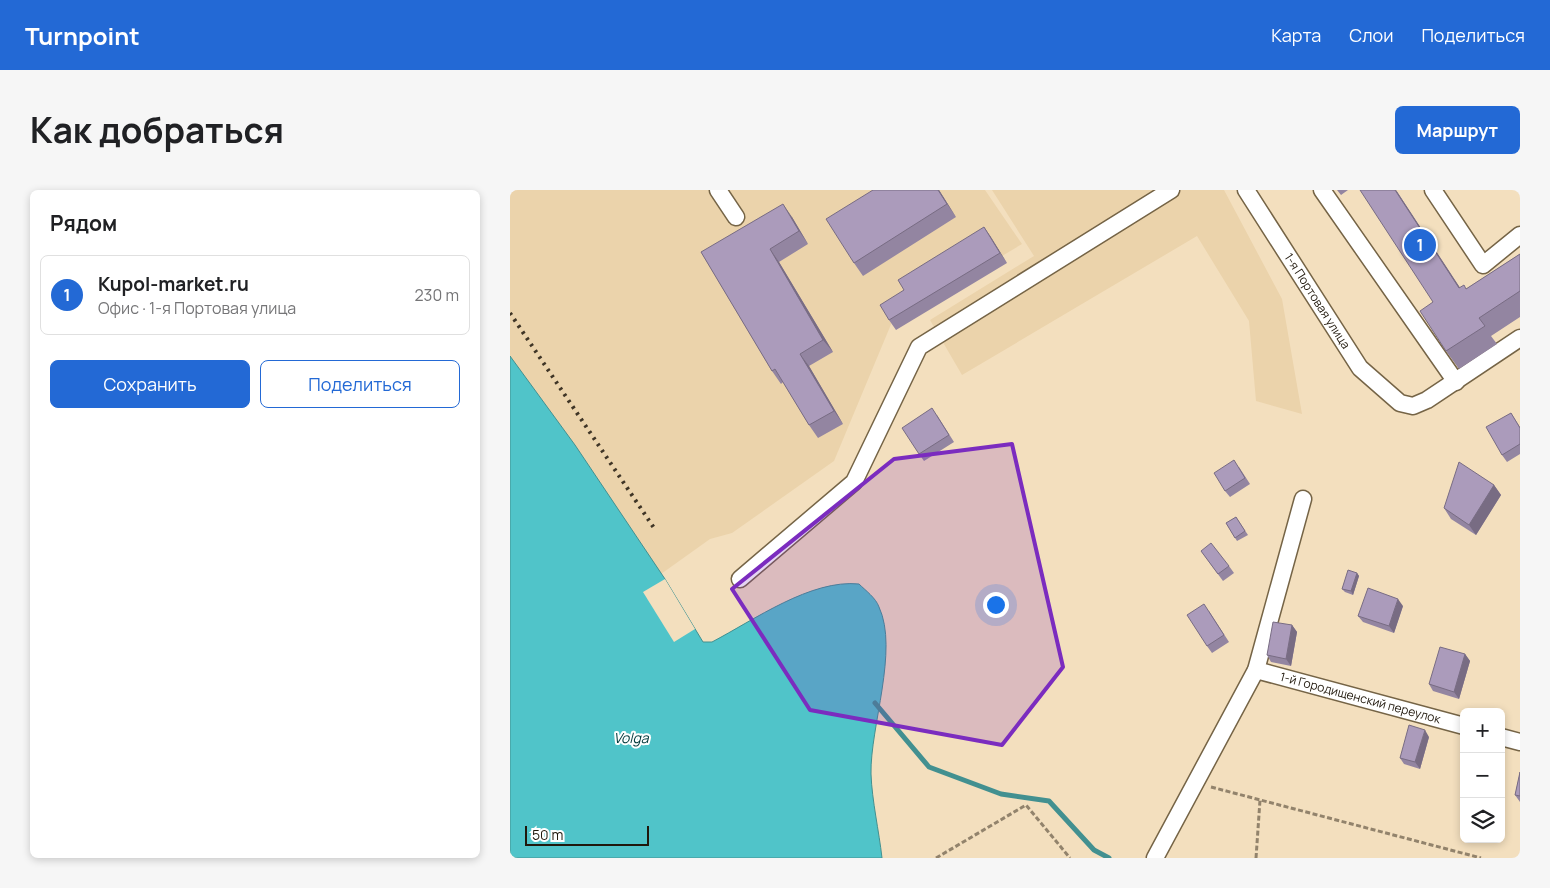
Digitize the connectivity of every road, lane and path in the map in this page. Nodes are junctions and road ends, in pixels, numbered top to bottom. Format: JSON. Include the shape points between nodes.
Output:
{"nodes":[{"id":1,"x":718,"y":190,"type":"edge"},
{"id":2,"x":1171,"y":190,"type":"edge"},
{"id":3,"x":1246,"y":190,"type":"edge"},
{"id":4,"x":1322,"y":190,"type":"edge"},
{"id":5,"x":1434,"y":190,"type":"edge"},
{"id":6,"x":736,"y":217,"type":"dead end"},
{"id":7,"x":1520,"y":235,"type":"edge"},
{"id":8,"x":1520,"y":338,"type":"edge"},
{"id":9,"x":1456,"y":382,"type":"junction"},
{"id":10,"x":1302,"y":498,"type":"dead end"},
{"id":11,"x":740,"y":580,"type":"dead end"},
{"id":12,"x":1256,"y":670,"type":"junction"},
{"id":13,"x":1460,"y":725,"type":"edge"},
{"id":14,"x":1505,"y":738,"type":"edge"},
{"id":15,"x":1520,"y":742,"type":"edge"},
{"id":16,"x":1196,"y":783,"type":"junction"},
{"id":17,"x":1260,"y":800,"type":"junction"},
{"id":18,"x":936,"y":858,"type":"edge"},
{"id":19,"x":1070,"y":858,"type":"edge"},
{"id":20,"x":1155,"y":858,"type":"edge"},
{"id":21,"x":1256,"y":858,"type":"edge"},
{"id":22,"x":1481,"y":858,"type":"edge"}],
"edges":[{"from":1,"to":6,"type":"street"},
{"from":2,"to":11,"type":"street","via":[[919,347],[854,482]]},
{"from":3,"to":9,"type":"street","name":"1-я Портовая улица","via":[[1360,368],[1400,403],[1413,406]]},
{"from":4,"to":9,"type":"street"},
{"from":5,"to":7,"type":"street","via":[[1483,265]]},
{"from":8,"to":9,"type":"street"},
{"from":10,"to":12,"type":"street"},
{"from":12,"to":13,"type":"street","name":"1-й Городищенский переулок"},
{"from":12,"to":16,"type":"street"},
{"from":14,"to":15,"type":"street"},
{"from":16,"to":17,"type":"path"},
{"from":16,"to":20,"type":"street"},
{"from":17,"to":21,"type":"path"},
{"from":17,"to":22,"type":"path"},
{"from":18,"to":19,"type":"path","via":[[1026,805]]}]}
